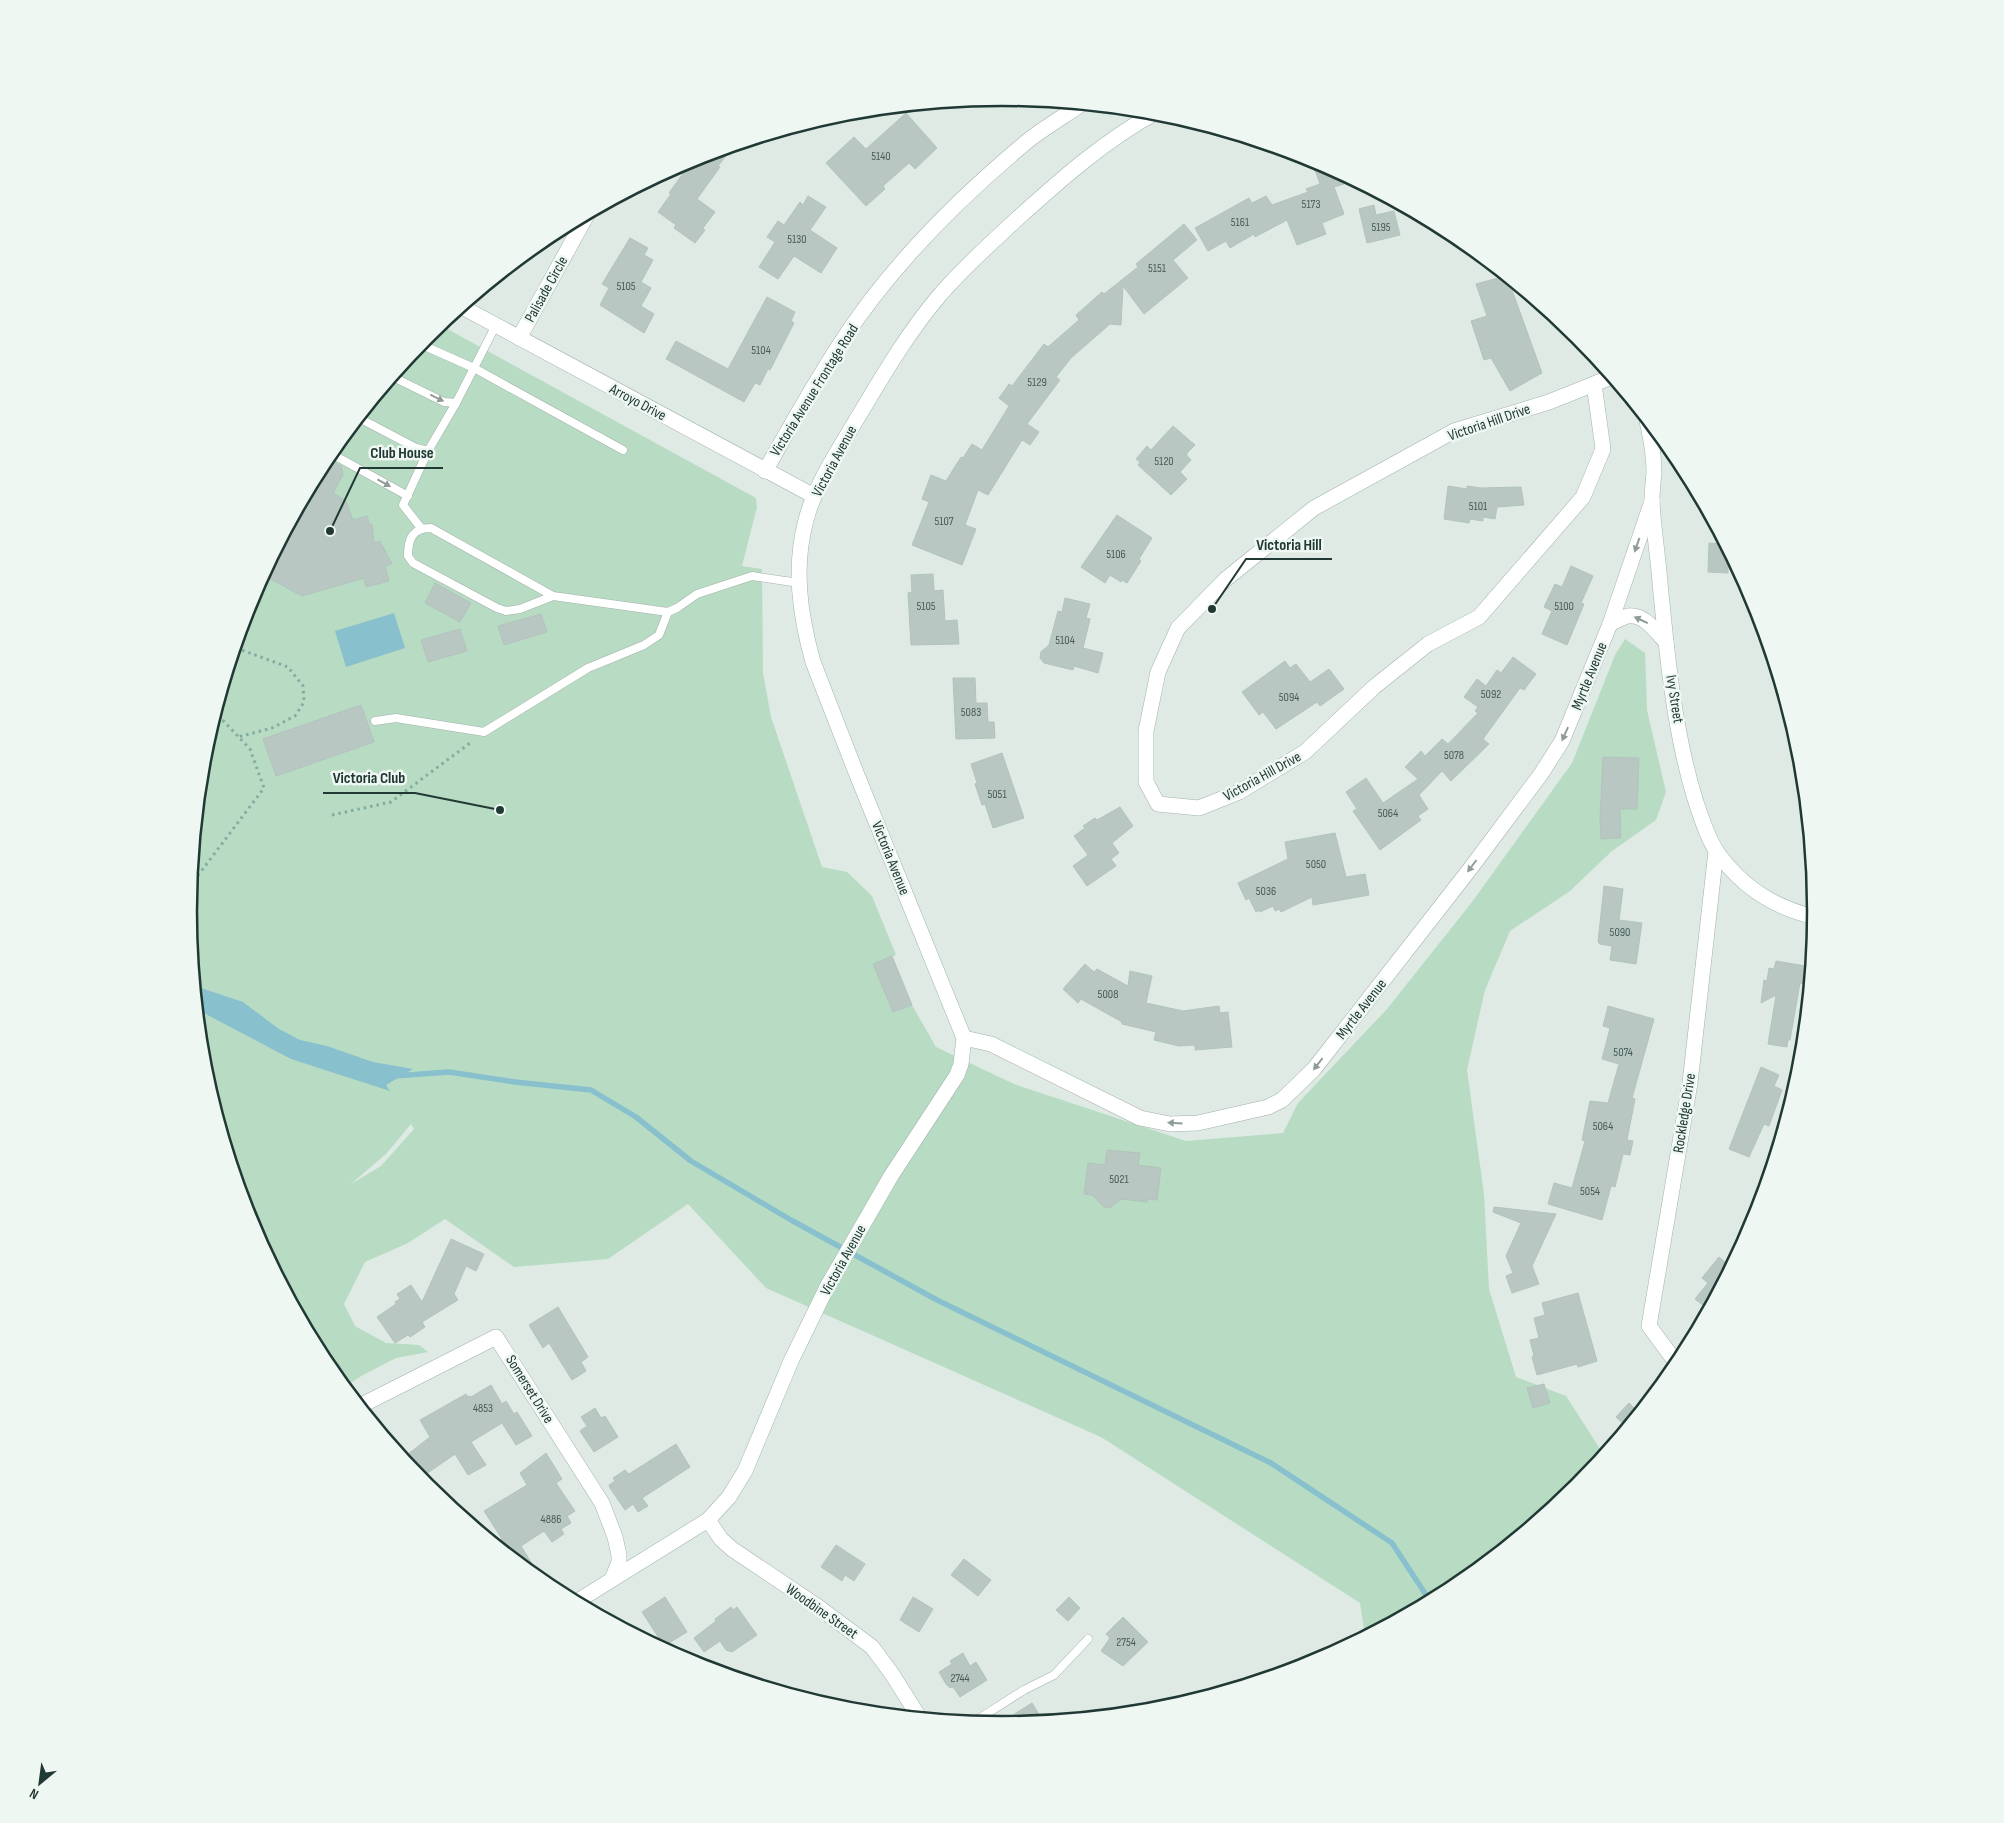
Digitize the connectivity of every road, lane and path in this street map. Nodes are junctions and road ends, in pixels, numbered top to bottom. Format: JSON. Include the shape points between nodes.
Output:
{"nodes":[{"id":1,"x":1073,"y":110,"type":"edge"},
{"id":2,"x":1145,"y":120,"type":"edge"},
{"id":3,"x":581,"y":225,"type":"edge"},
{"id":4,"x":467,"y":310,"type":"edge"},
{"id":5,"x":496,"y":325,"type":"junction"},
{"id":6,"x":519,"y":338,"type":"junction"},
{"id":7,"x":428,"y":348,"type":"edge"},
{"id":8,"x":474,"y":368,"type":"junction"},
{"id":9,"x":399,"y":379,"type":"edge"},
{"id":10,"x":1605,"y":379,"type":"edge"},
{"id":11,"x":1594,"y":384,"type":"junction"},
{"id":12,"x":456,"y":403,"type":"junction"},
{"id":13,"x":364,"y":420,"type":"edge"},
{"id":14,"x":1649,"y":432,"type":"edge"},
{"id":15,"x":623,"y":450,"type":"dead end"},
{"id":16,"x":428,"y":451,"type":"junction"},
{"id":17,"x":337,"y":457,"type":"edge"},
{"id":18,"x":765,"y":470,"type":"junction"},
{"id":19,"x":408,"y":496,"type":"junction"},
{"id":20,"x":814,"y":496,"type":"junction"},
{"id":21,"x":1652,"y":499,"type":"junction"},
{"id":22,"x":421,"y":528,"type":"junction"},
{"id":23,"x":799,"y":583,"type":"junction"},
{"id":24,"x":553,"y":596,"type":"junction"},
{"id":25,"x":668,"y":612,"type":"junction"},
{"id":26,"x":1610,"y":624,"type":"junction"},
{"id":27,"x":1666,"y":642,"type":"junction"},
{"id":28,"x":240,"y":650,"type":"edge"},
{"id":29,"x":220,"y":718,"type":"edge"},
{"id":30,"x":376,"y":721,"type":"dead end"},
{"id":31,"x":484,"y":732,"type":"junction"},
{"id":32,"x":238,"y":737,"type":"junction"},
{"id":33,"x":332,"y":814,"type":"dead end"},
{"id":34,"x":1716,"y":851,"type":"junction"},
{"id":35,"x":198,"y":876,"type":"edge"},
{"id":36,"x":1807,"y":914,"type":"edge"},
{"id":37,"x":964,"y":1038,"type":"junction"},
{"id":38,"x":1673,"y":1358,"type":"edge"},
{"id":39,"x":364,"y":1404,"type":"edge"},
{"id":40,"x":708,"y":1520,"type":"junction"},
{"id":41,"x":612,"y":1579,"type":"junction"},
{"id":42,"x":582,"y":1598,"type":"edge"},
{"id":43,"x":1088,"y":1639,"type":"dead end"},
{"id":44,"x":916,"y":1712,"type":"edge"},
{"id":45,"x":981,"y":1716,"type":"edge"}],
"edges":[{"from":1,"to":18,"type":"street","name":"Victoria Avenue Frontage Road","via":[[1032,138],[962,199],[908,256],[838,346]]},
{"from":2,"to":20,"type":"street","name":"Victoria Avenue","via":[[1072,170],[975,258],[939,296],[906,339]]},
{"from":3,"to":6,"type":"street","name":"Palisade Circle"},
{"from":4,"to":5,"type":"street","name":"Arroyo Drive"},
{"from":5,"to":6,"type":"street","name":"Arroyo Drive"},
{"from":5,"to":8,"type":"lane"},
{"from":6,"to":18,"type":"street","name":"Arroyo Drive"},
{"from":7,"to":8,"type":"lane"},
{"from":8,"to":12,"type":"lane"},
{"from":8,"to":15,"type":"lane"},
{"from":9,"to":12,"type":"lane","one_way":true,"via":[[444,402]]},
{"from":10,"to":11,"type":"street","name":"Victoria Hill Drive"},
{"from":11,"to":11,"type":"street","name":"Victoria Hill Drive","via":[[1603,449],[1583,497],[1479,617],[1428,644],[1374,687],[1304,752],[1239,792],[1199,808],[1158,804],[1146,782],[1146,731],[1158,672],[1178,628],[1226,579],[1314,508],[1454,431],[1549,402]]},
{"from":12,"to":16,"type":"lane"},
{"from":13,"to":16,"type":"lane","via":[[416,448]]},
{"from":14,"to":21,"type":"street","name":"Ivy Street","via":[[1654,472]]},
{"from":16,"to":19,"type":"lane"},
{"from":17,"to":19,"type":"lane","one_way":true},
{"from":18,"to":20,"type":"street","name":"Arroyo Drive"},
{"from":19,"to":22,"type":"lane","via":[[403,505]]},
{"from":20,"to":23,"type":"street","name":"Victoria Avenue","via":[[802,536]]},
{"from":21,"to":26,"type":"street","name":"Myrtle Avenue","one_way":true},
{"from":21,"to":27,"type":"street","name":"Ivy Street"},
{"from":22,"to":24,"type":"lane","via":[[431,528]]},
{"from":22,"to":24,"type":"lane","via":[[410,539],[408,556],[413,563],[497,608],[506,611],[520,609]]},
{"from":23,"to":25,"type":"lane","via":[[752,576],[697,594]]},
{"from":23,"to":37,"type":"street","name":"Victoria Avenue","via":[[802,615],[813,662]]},
{"from":24,"to":25,"type":"lane"},
{"from":25,"to":31,"type":"lane","via":[[660,635],[588,668]]},
{"from":27,"to":26,"type":"street","name":"Myrtle Avenue","one_way":true,"via":[[1638,617],[1627,616]]},
{"from":26,"to":37,"type":"street","name":"Myrtle Avenue","one_way":true,"via":[[1562,741],[1541,774],[1314,1069],[1282,1100],[1268,1107],[1198,1124],[1170,1124],[1111,1105],[991,1044]]},
{"from":27,"to":34,"type":"street","name":"Ivy Street","via":[[1690,783]]},
{"from":28,"to":32,"type":"path","via":[[288,667],[303,686],[304,702],[295,716],[272,728]]},
{"from":29,"to":32,"type":"path"},
{"from":30,"to":31,"type":"lane","via":[[396,718]]},
{"from":31,"to":33,"type":"path","via":[[391,802]]},
{"from":32,"to":35,"type":"path","via":[[250,750],[264,788]]},
{"from":34,"to":36,"type":"street","name":"Ivy Street","via":[[1756,892],[1781,907]]},
{"from":34,"to":38,"type":"street","name":"Rockledge Drive","via":[[1690,1083],[1649,1326]]},
{"from":37,"to":40,"type":"street","name":"Victoria Avenue","via":[[962,1064],[957,1075],[891,1176],[828,1287],[791,1361],[745,1471],[729,1497]]},
{"from":39,"to":41,"type":"street","name":"Somerset Drive","via":[[496,1336],[602,1503],[615,1537],[619,1562]]},
{"from":40,"to":41,"type":"street","name":"Victoria Avenue"},
{"from":40,"to":44,"type":"street","name":"Woodbine Street","via":[[732,1549],[872,1647]]},
{"from":41,"to":42,"type":"street","name":"Victoria Avenue"},
{"from":43,"to":45,"type":"lane","via":[[1054,1675]]}]}
